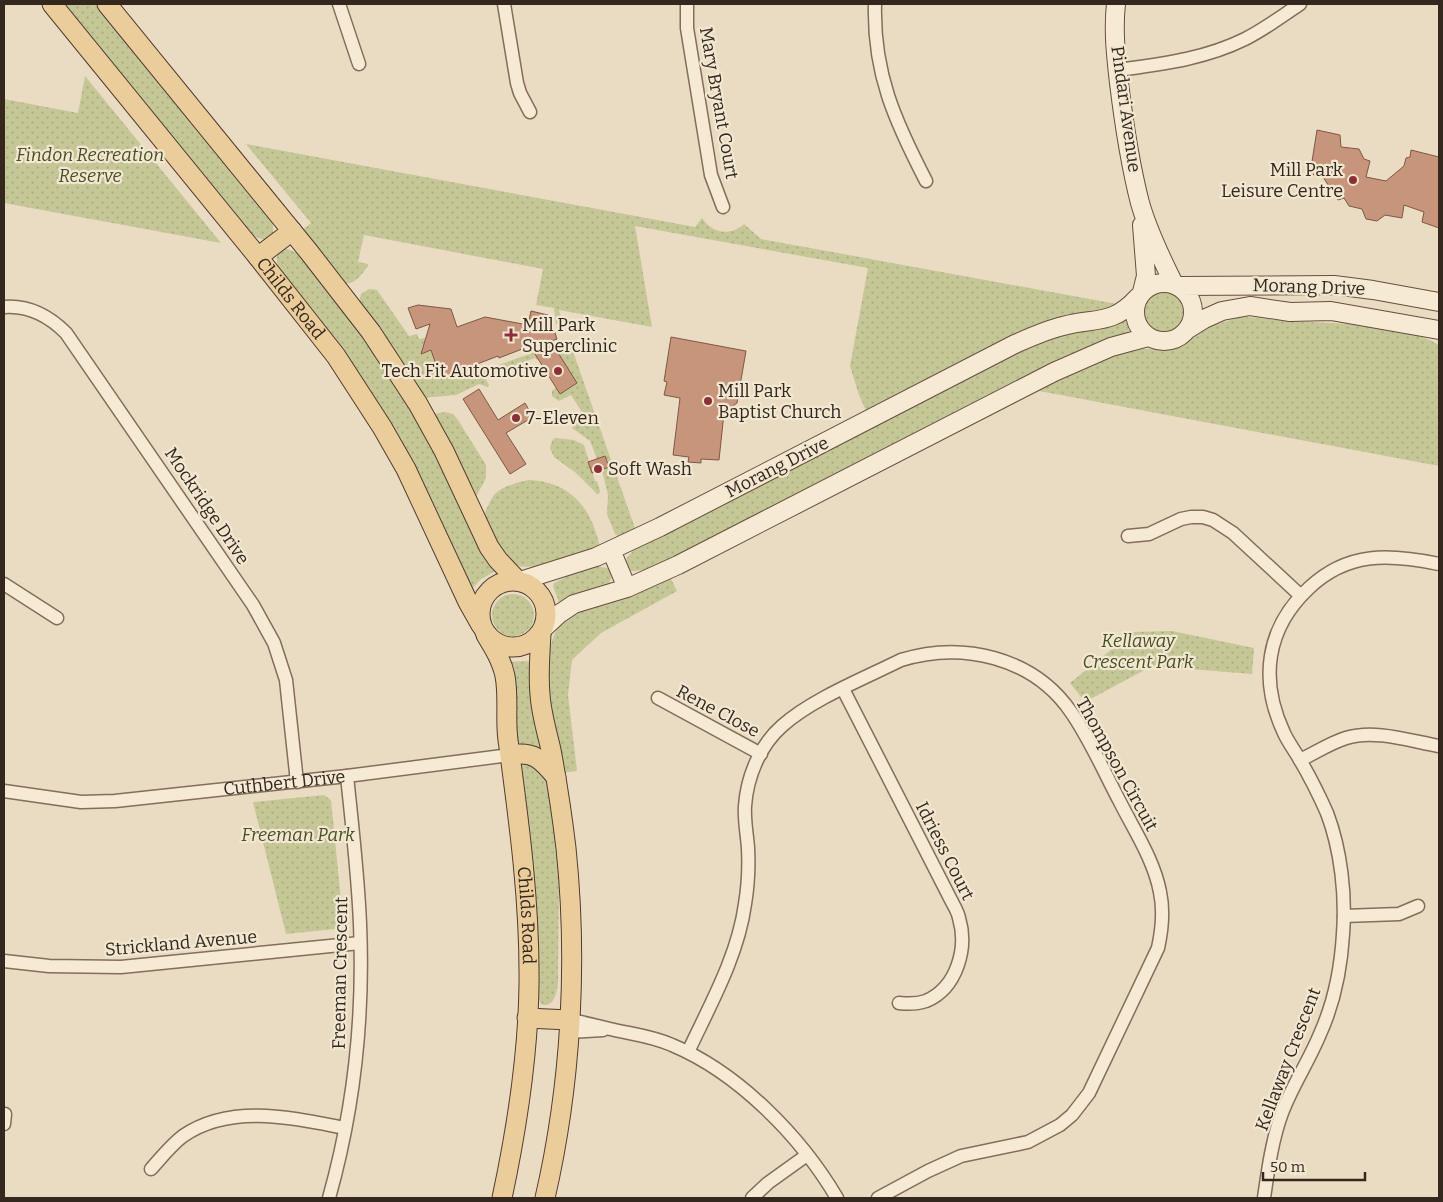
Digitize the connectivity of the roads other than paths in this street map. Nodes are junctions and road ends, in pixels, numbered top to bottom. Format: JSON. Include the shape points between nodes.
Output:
{"nodes":[{"id":1,"x":52,"y":4,"type":"edge"},
{"id":2,"x":107,"y":4,"type":"edge"},
{"id":3,"x":339,"y":4,"type":"edge"},
{"id":4,"x":504,"y":4,"type":"edge"},
{"id":5,"x":687,"y":4,"type":"edge"},
{"id":6,"x":874,"y":4,"type":"edge"},
{"id":7,"x":1300,"y":4,"type":"edge"},
{"id":8,"x":1114,"y":7,"type":"edge"},
{"id":9,"x":359,"y":64,"type":"dead end"},
{"id":10,"x":1118,"y":70,"type":"junction"},
{"id":11,"x":530,"y":112,"type":"dead end"},
{"id":12,"x":926,"y":180,"type":"dead end"},
{"id":13,"x":1141,"y":204,"type":"junction"},
{"id":14,"x":723,"y":206,"type":"dead end"},
{"id":15,"x":292,"y":231,"type":"junction"},
{"id":16,"x":258,"y":257,"type":"junction"},
{"id":17,"x":1176,"y":285,"type":"junction"},
{"id":18,"x":1140,"y":294,"type":"junction"},
{"id":19,"x":1439,"y":302,"type":"edge"},
{"id":20,"x":4,"y":307,"type":"edge"},
{"id":21,"x":1188,"y":329,"type":"junction"},
{"id":22,"x":1439,"y":330,"type":"edge"},
{"id":23,"x":1148,"y":337,"type":"junction"},
{"id":24,"x":1128,"y":536,"type":"dead end"},
{"id":25,"x":611,"y":550,"type":"junction"},
{"id":26,"x":1439,"y":564,"type":"edge"},
{"id":27,"x":519,"y":581,"type":"junction"},
{"id":28,"x":4,"y":584,"type":"edge"},
{"id":29,"x":627,"y":588,"type":"junction"},
{"id":30,"x":1301,"y":596,"type":"junction"},
{"id":31,"x":57,"y":618,"type":"dead end"},
{"id":32,"x":484,"y":630,"type":"junction"},
{"id":33,"x":542,"y":631,"type":"junction"},
{"id":34,"x":843,"y":689,"type":"junction"},
{"id":35,"x":658,"y":698,"type":"dead end"},
{"id":36,"x":1439,"y":746,"type":"edge"},
{"id":37,"x":761,"y":754,"type":"junction"},
{"id":38,"x":510,"y":755,"type":"junction"},
{"id":39,"x":1300,"y":760,"type":"junction"},
{"id":40,"x":347,"y":776,"type":"junction"},
{"id":41,"x":556,"y":777,"type":"junction"},
{"id":42,"x":297,"y":782,"type":"junction"},
{"id":43,"x":4,"y":792,"type":"edge"},
{"id":44,"x":1418,"y":906,"type":"dead end"},
{"id":45,"x":1344,"y":916,"type":"junction"},
{"id":46,"x":360,"y":943,"type":"junction"},
{"id":47,"x":4,"y":961,"type":"edge"},
{"id":48,"x":899,"y":1003,"type":"dead end"},
{"id":49,"x":527,"y":1023,"type":"junction"},
{"id":50,"x":569,"y":1026,"type":"junction"},
{"id":51,"x":688,"y":1052,"type":"junction"},
{"id":52,"x":345,"y":1128,"type":"junction"},
{"id":53,"x":807,"y":1155,"type":"junction"},
{"id":54,"x":151,"y":1169,"type":"dead end"},
{"id":55,"x":329,"y":1198,"type":"edge"},
{"id":56,"x":502,"y":1198,"type":"edge"},
{"id":57,"x":545,"y":1198,"type":"edge"},
{"id":58,"x":752,"y":1198,"type":"edge"},
{"id":59,"x":837,"y":1198,"type":"edge"},
{"id":60,"x":878,"y":1198,"type":"edge"},
{"id":61,"x":1264,"y":1198,"type":"edge"}],
"edges":[{"from":1,"to":16,"type":"main road","name":"Childs Road"},
{"from":2,"to":15,"type":"main road"},
{"from":3,"to":9,"type":"street"},
{"from":4,"to":11,"type":"street","via":[[517,84]]},
{"from":5,"to":14,"type":"street","name":"Mary Bryant Court","via":[[688,35],[711,175]]},
{"from":6,"to":12,"type":"street","via":[[876,48],[885,90]]},
{"from":7,"to":10,"type":"street","via":[[1224,48],[1173,62]]},
{"from":8,"to":10,"type":"main road","name":"Pindari Avenue"},
{"from":10,"to":13,"type":"main road","name":"Pindari Avenue","via":[[1128,146]]},
{"from":13,"to":17,"type":"main road","name":"Pindari Avenue","via":[[1154,242]]},
{"from":13,"to":18,"type":"main road","name":"Pindari Avenue","via":[[1146,276]]},
{"from":15,"to":16,"type":"main road"},
{"from":15,"to":27,"type":"main road","via":[[355,311],[396,370],[444,451],[490,547]]},
{"from":16,"to":32,"type":"main road","name":"Childs Road","via":[[336,356],[382,427],[406,469]]},
{"from":17,"to":18,"type":"main road","via":[[1157,283]]},
{"from":17,"to":19,"type":"main road","name":"Morang Drive","via":[[1334,285]]},
{"from":17,"to":21,"type":"main road","via":[[1185,291],[1192,306],[1192,322]]},
{"from":18,"to":23,"type":"main road","via":[[1134,315]]},
{"from":18,"to":25,"type":"main road","name":"Morang Drive","via":[[1125,310],[1108,319],[1063,326],[1023,340]]},
{"from":20,"to":42,"type":"street","name":"Mockridge Drive","via":[[35,312],[66,333],[253,605],[274,643],[286,680]]},
{"from":21,"to":22,"type":"main road","name":"Morang Drive","via":[[1222,311],[1250,306],[1290,312],[1331,311]]},
{"from":21,"to":23,"type":"main road","via":[[1174,340]]},
{"from":23,"to":29,"type":"main road","via":[[1111,347],[1073,363]]},
{"from":24,"to":30,"type":"street","via":[[1149,534],[1191,517],[1213,520],[1233,532]]},
{"from":25,"to":27,"type":"main road","name":"Morang Drive"},
{"from":25,"to":29,"type":"main road"},
{"from":26,"to":30,"type":"street","name":"Kellaway Crescent","via":[[1399,557],[1366,558],[1336,568]]},
{"from":27,"to":32,"type":"main road","via":[[507,581],[488,592],[479,614]]},
{"from":27,"to":33,"type":"main road","via":[[533,588],[543,599],[546,618]]},
{"from":28,"to":31,"type":"street"},
{"from":29,"to":33,"type":"main road","via":[[574,604]]},
{"from":30,"to":39,"type":"street","name":"Kellaway Crescent","via":[[1279,626],[1269,669],[1277,718]]},
{"from":32,"to":33,"type":"main road","via":[[494,642],[514,648],[529,644]]},
{"from":32,"to":38,"type":"main road","name":"Childs Road","via":[[498,655],[505,678]]},
{"from":33,"to":41,"type":"main road","via":[[539,692]]},
{"from":34,"to":37,"type":"street","name":"Thompson Circuit","via":[[793,717],[770,738]]},
{"from":34,"to":48,"type":"street","name":"Idriess Court","via":[[959,916],[962,931],[960,959],[942,990],[913,1004]]},
{"from":34,"to":60,"type":"street","name":"Thompson Circuit","via":[[901,660],[928,654],[982,654],[1023,669],[1060,698],[1080,726],[1149,860],[1160,892],[1162,912],[1158,948],[1152,964],[1089,1093],[1072,1115],[1028,1142],[961,1156]]},
{"from":35,"to":37,"type":"street","name":"Rene Close"},
{"from":36,"to":39,"type":"street","via":[[1361,736],[1335,742]]},
{"from":37,"to":51,"type":"street","name":"Thompson Circuit","via":[[746,795],[748,886],[741,928]]},
{"from":38,"to":40,"type":"street","name":"Cuthbert Drive"},
{"from":38,"to":41,"type":"main road","name":"Cuthbert Drive","via":[[536,757]]},
{"from":38,"to":49,"type":"main road","name":"Childs Road","via":[[524,861],[529,986]]},
{"from":39,"to":45,"type":"street","name":"Kellaway Crescent","via":[[1327,814],[1335,839]]},
{"from":40,"to":42,"type":"street","name":"Cuthbert Drive"},
{"from":40,"to":46,"type":"street","name":"Freeman Crescent","via":[[358,879]]},
{"from":41,"to":50,"type":"main road","via":[[570,900]]},
{"from":42,"to":43,"type":"street","name":"Cuthbert Drive","via":[[115,801],[81,802]]},
{"from":44,"to":45,"type":"street","via":[[1399,914]]},
{"from":45,"to":61,"type":"street","name":"Kellaway Crescent","via":[[1334,994],[1320,1036],[1282,1113]]},
{"from":46,"to":47,"type":"street","name":"Strickland Avenue","via":[[121,967],[50,966]]},
{"from":46,"to":52,"type":"street","name":"Freeman Crescent","via":[[357,1047]]},
{"from":49,"to":50,"type":"main road"},
{"from":49,"to":56,"type":"main road","name":"Childs Road","via":[[518,1110]]},
{"from":50,"to":51,"type":"street","via":[[642,1035]]},
{"from":50,"to":57,"type":"main road","via":[[559,1124]]},
{"from":51,"to":53,"type":"street","via":[[758,1102]]},
{"from":52,"to":54,"type":"street","via":[[289,1117],[226,1119],[183,1136]]},
{"from":52,"to":55,"type":"street","name":"Freeman Crescent"},
{"from":53,"to":58,"type":"street"},
{"from":53,"to":59,"type":"street"}]}
